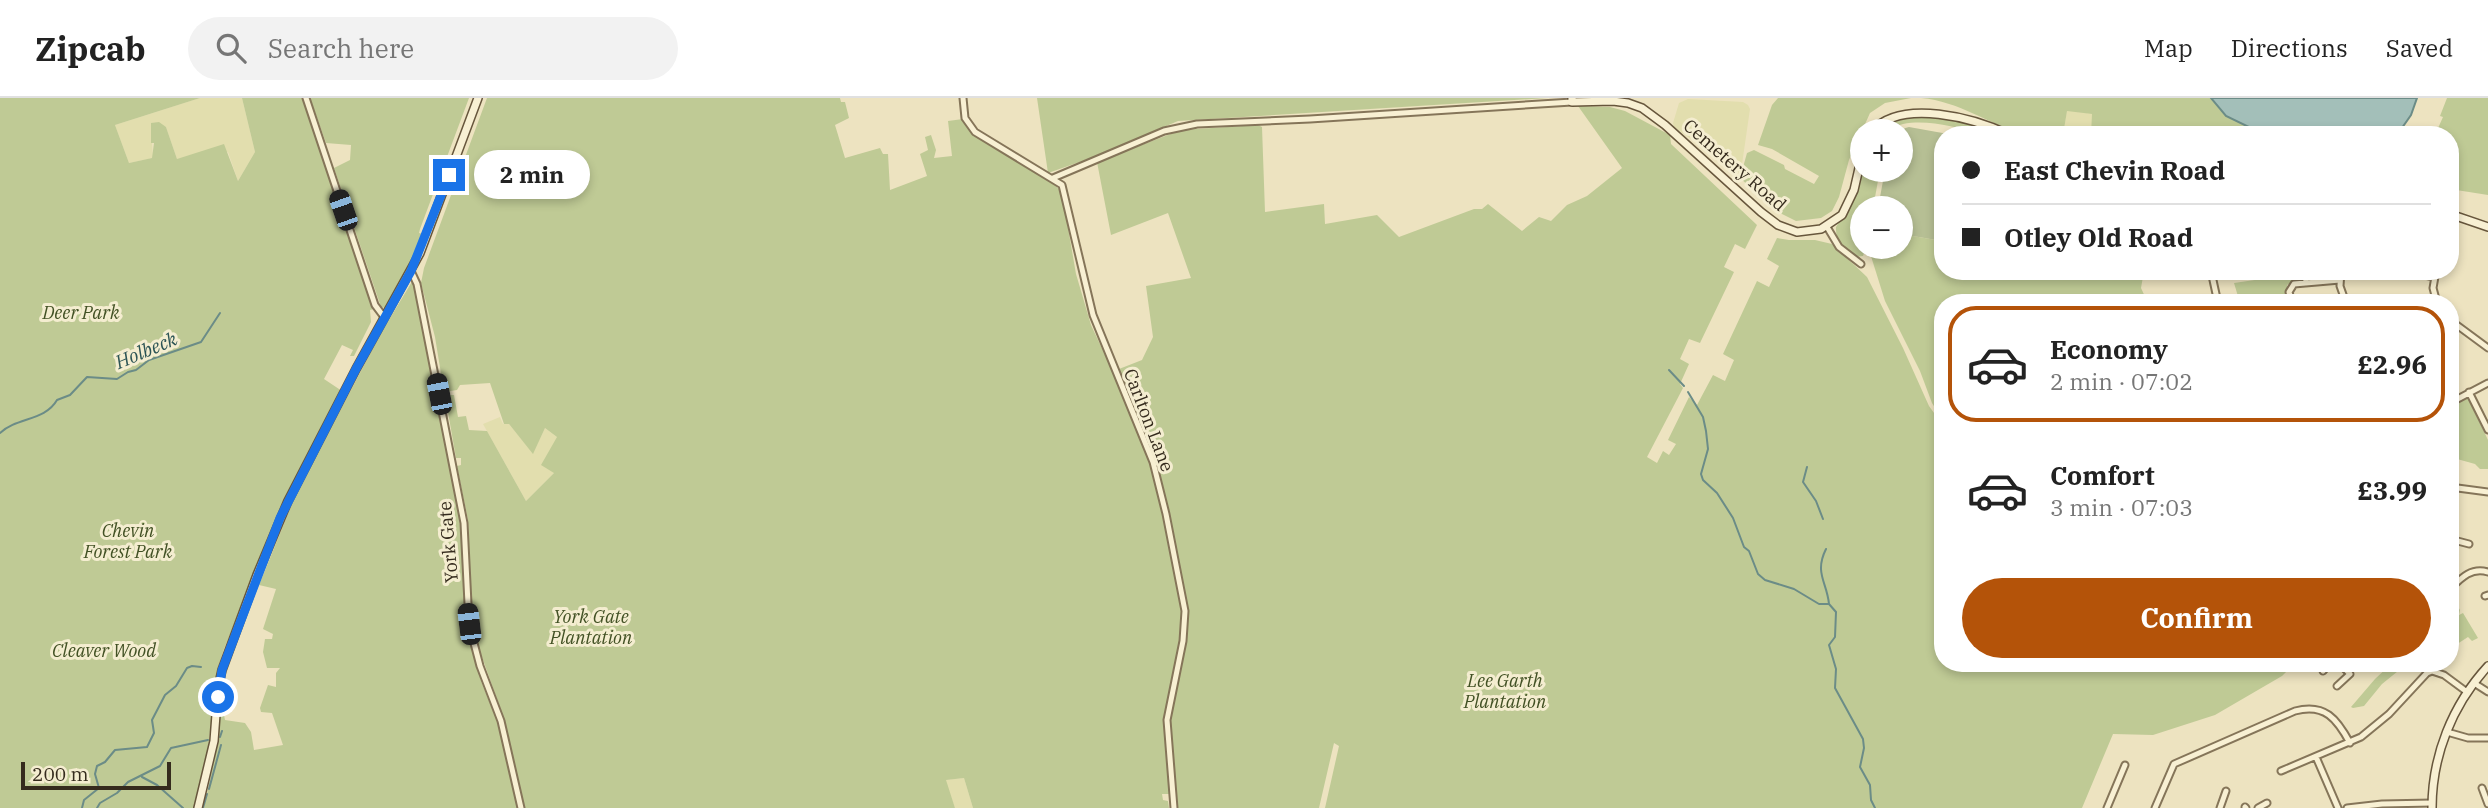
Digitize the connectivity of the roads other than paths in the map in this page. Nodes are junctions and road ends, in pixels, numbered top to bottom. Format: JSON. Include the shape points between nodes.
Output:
{"nodes":[{"id":1,"x":306,"y":98,"type":"edge"},
{"id":2,"x":478,"y":98,"type":"edge"},
{"id":3,"x":963,"y":98,"type":"edge"},
{"id":4,"x":1572,"y":100,"type":"edge"},
{"id":5,"x":1886,"y":119,"type":"edge"},
{"id":6,"x":1989,"y":126,"type":"edge"},
{"id":7,"x":1053,"y":178,"type":"junction"},
{"id":8,"x":1856,"y":182,"type":"edge"},
{"id":9,"x":2459,"y":219,"type":"edge"},
{"id":10,"x":1827,"y":226,"type":"junction"},
{"id":11,"x":2488,"y":227,"type":"edge"},
{"id":12,"x":1861,"y":264,"type":"dead end"},
{"id":13,"x":411,"y":271,"type":"junction"},
{"id":14,"x":2340,"y":281,"type":"joint"},
{"id":15,"x":2306,"y":282,"type":"joint"},
{"id":16,"x":2290,"y":294,"type":"edge"},
{"id":17,"x":2344,"y":294,"type":"edge"},
{"id":18,"x":384,"y":317,"type":"junction"},
{"id":19,"x":2459,"y":327,"type":"edge"},
{"id":20,"x":2488,"y":348,"type":"edge"},
{"id":21,"x":2488,"y":383,"type":"edge"},
{"id":22,"x":2469,"y":393,"type":"junction"},
{"id":23,"x":2459,"y":398,"type":"edge"},
{"id":24,"x":2488,"y":430,"type":"edge"},
{"id":25,"x":2459,"y":488,"type":"edge"},
{"id":26,"x":2488,"y":492,"type":"edge"},
{"id":27,"x":2459,"y":541,"type":"edge"},
{"id":28,"x":2469,"y":544,"type":"dead end"},
{"id":29,"x":2488,"y":572,"type":"edge"},
{"id":30,"x":2459,"y":581,"type":"edge"},
{"id":31,"x":2488,"y":666,"type":"edge"},
{"id":32,"x":2348,"y":672,"type":"edge"},
{"id":33,"x":2429,"y":672,"type":"edge"},
{"id":34,"x":2434,"y":672,"type":"edge"},
{"id":35,"x":2474,"y":683,"type":"junction"},
{"id":36,"x":2337,"y":686,"type":"dead end"},
{"id":37,"x":2467,"y":692,"type":"junction"},
{"id":38,"x":2488,"y":692,"type":"edge"},
{"id":39,"x":2447,"y":732,"type":"junction"},
{"id":40,"x":2488,"y":738,"type":"edge"},
{"id":41,"x":2350,"y":743,"type":"junction"},
{"id":42,"x":2316,"y":757,"type":"junction"},
{"id":43,"x":2125,"y":765,"type":"dead end"},
{"id":44,"x":2281,"y":771,"type":"dead end"},
{"id":45,"x":2482,"y":788,"type":"dead end"},
{"id":46,"x":2226,"y":792,"type":"dead end"},
{"id":47,"x":2267,"y":803,"type":"dead end"},
{"id":48,"x":2488,"y":804,"type":"edge"},
{"id":49,"x":2382,"y":806,"type":"edge"},
{"id":50,"x":2432,"y":806,"type":"edge"},
{"id":51,"x":198,"y":808,"type":"edge"},
{"id":52,"x":521,"y":808,"type":"edge"},
{"id":53,"x":1174,"y":808,"type":"edge"},
{"id":54,"x":2107,"y":808,"type":"edge"},
{"id":55,"x":2155,"y":808,"type":"edge"},
{"id":56,"x":2220,"y":808,"type":"edge"},
{"id":57,"x":2260,"y":808,"type":"edge"},
{"id":58,"x":2338,"y":808,"type":"edge"},
{"id":59,"x":2347,"y":808,"type":"edge"}],
"edges":[{"from":1,"to":18,"type":"street","via":[[375,305]]},
{"from":2,"to":13,"type":"street"},
{"from":3,"to":7,"type":"street","via":[[965,118],[975,132]]},
{"from":4,"to":7,"type":"street","name":"Cemetery Road","via":[[1198,124],[1164,131]]},
{"from":4,"to":10,"type":"street","name":"Cemetery Road","via":[[1613,101],[1642,108],[1778,225],[1797,232]]},
{"from":5,"to":6,"type":"street","via":[[1917,109]]},
{"from":7,"to":53,"type":"street","name":"Carlton Lane","via":[[1062,185],[1093,315],[1153,462],[1185,611],[1167,720]]},
{"from":8,"to":10,"type":"street","via":[[1842,215]]},
{"from":9,"to":11,"type":"street"},
{"from":10,"to":12,"type":"street","via":[[1839,247]]},
{"from":13,"to":18,"type":"street"},
{"from":13,"to":52,"type":"street","name":"York Gate","via":[[464,523],[469,624],[501,721]]},
{"from":14,"to":15,"type":"street"},
{"from":14,"to":17,"type":"street"},
{"from":15,"to":16,"type":"street","via":[[2291,287]]},
{"from":18,"to":51,"type":"street","via":[[288,501],[257,575],[222,670],[214,741]]},
{"from":19,"to":20,"type":"street"},
{"from":21,"to":22,"type":"street"},
{"from":22,"to":23,"type":"street"},
{"from":22,"to":24,"type":"street"},
{"from":25,"to":26,"type":"street"},
{"from":27,"to":28,"type":"street"},
{"from":29,"to":30,"type":"street","via":[[2468,573]]},
{"from":31,"to":35,"type":"street"},
{"from":32,"to":36,"type":"street"},
{"from":33,"to":41,"type":"street","via":[[2389,715]]},
{"from":34,"to":37,"type":"street"},
{"from":35,"to":37,"type":"street"},
{"from":35,"to":38,"type":"street"},
{"from":37,"to":39,"type":"street"},
{"from":39,"to":40,"type":"street"},
{"from":39,"to":50,"type":"street"},
{"from":41,"to":42,"type":"street"},
{"from":41,"to":55,"type":"street","via":[[2331,716],[2299,710],[2176,763]]},
{"from":42,"to":44,"type":"street"},
{"from":42,"to":58,"type":"street"},
{"from":43,"to":54,"type":"street"},
{"from":45,"to":48,"type":"street"},
{"from":46,"to":56,"type":"street"},
{"from":47,"to":57,"type":"street"},
{"from":49,"to":50,"type":"street"},
{"from":49,"to":59,"type":"street"}]}
